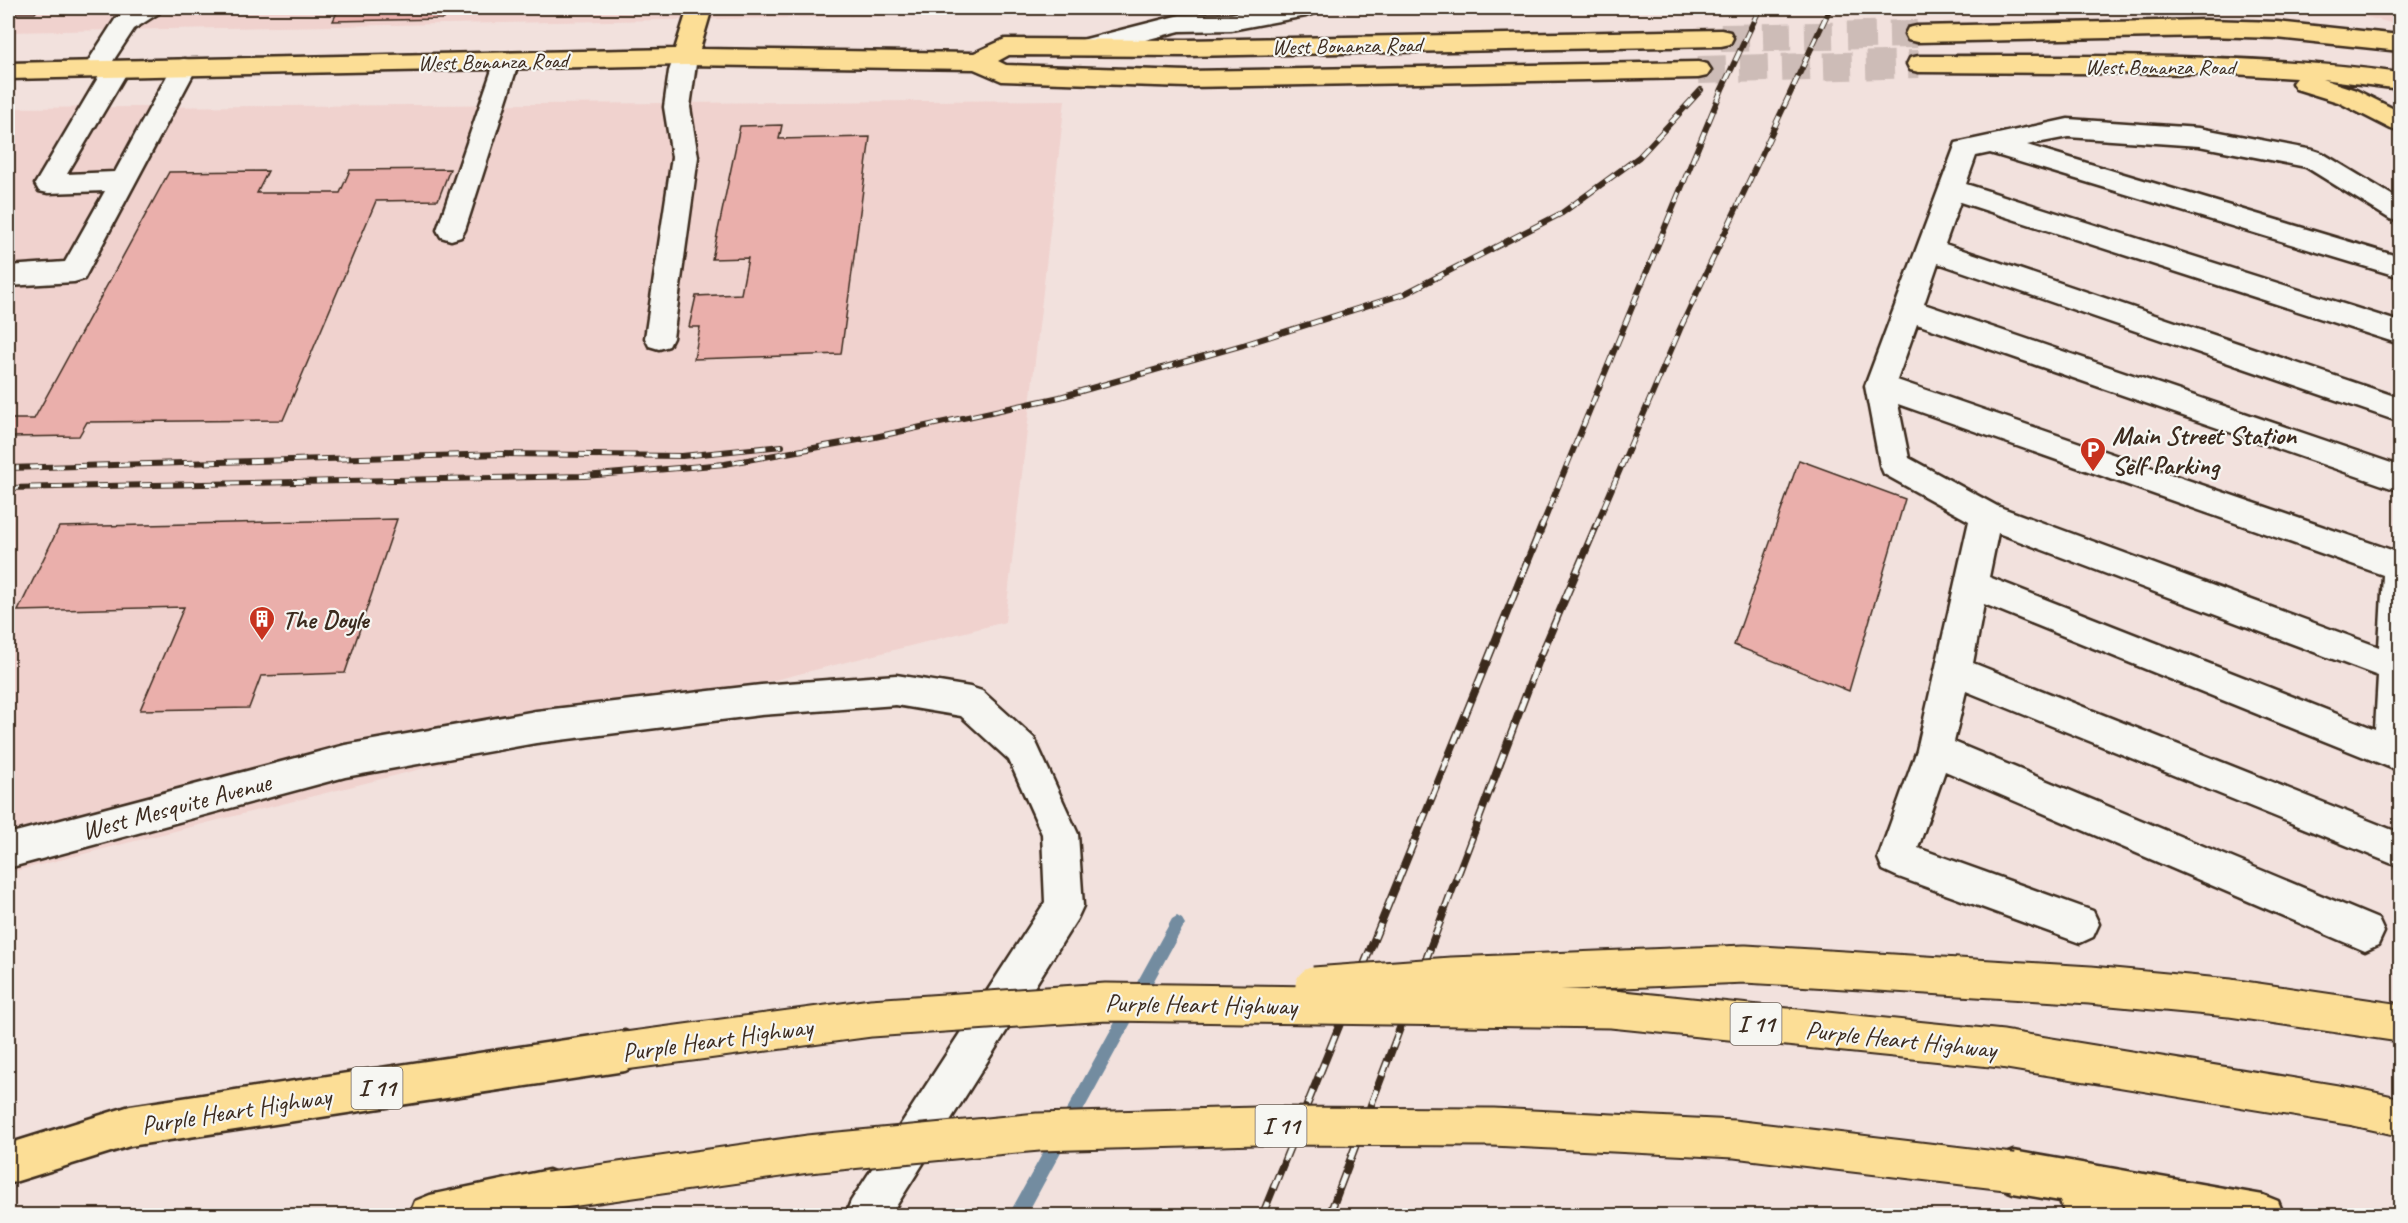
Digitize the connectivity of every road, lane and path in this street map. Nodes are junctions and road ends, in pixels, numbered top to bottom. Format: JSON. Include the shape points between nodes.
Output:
{"nodes":[{"id":1,"x":150,"y":8,"type":"edge"},
{"id":2,"x":700,"y":8,"type":"edge"},
{"id":3,"x":1306,"y":8,"type":"edge"},
{"id":4,"x":122,"y":16,"type":"edge"},
{"id":5,"x":1917,"y":34,"type":"tunnel mouth"},
{"id":6,"x":2400,"y":37,"type":"edge"},
{"id":7,"x":1720,"y":38,"type":"tunnel mouth"},
{"id":8,"x":2366,"y":38,"type":"junction"},
{"id":9,"x":2400,"y":43,"type":"edge"},
{"id":10,"x":1087,"y":47,"type":"junction"},
{"id":11,"x":685,"y":57,"type":"junction"},
{"id":12,"x":507,"y":61,"type":"junction"},
{"id":13,"x":978,"y":61,"type":"junction"},
{"id":14,"x":1919,"y":64,"type":"tunnel mouth"},
{"id":15,"x":2234,"y":66,"type":"junction"},
{"id":16,"x":184,"y":67,"type":"junction"},
{"id":17,"x":106,"y":69,"type":"junction"},
{"id":18,"x":1698,"y":70,"type":"tunnel mouth"},
{"id":19,"x":8,"y":71,"type":"edge"},
{"id":20,"x":2400,"y":81,"type":"edge"},
{"id":21,"x":2400,"y":123,"type":"edge"},
{"id":22,"x":1990,"y":144,"type":"junction"},
{"id":23,"x":124,"y":181,"type":"junction"},
{"id":24,"x":1950,"y":189,"type":"junction"},
{"id":25,"x":2400,"y":212,"type":"edge"},
{"id":26,"x":451,"y":230,"type":"dead end"},
{"id":27,"x":1929,"y":249,"type":"junction"},
{"id":28,"x":2400,"y":267,"type":"edge"},
{"id":29,"x":8,"y":276,"type":"edge"},
{"id":30,"x":1907,"y":309,"type":"junction"},
{"id":31,"x":2400,"y":333,"type":"edge"},
{"id":32,"x":659,"y":338,"type":"dead end"},
{"id":33,"x":1880,"y":386,"type":"junction"},
{"id":34,"x":2400,"y":410,"type":"edge"},
{"id":35,"x":2400,"y":478,"type":"edge"},
{"id":36,"x":1986,"y":515,"type":"junction"},
{"id":37,"x":2400,"y":568,"type":"edge"},
{"id":38,"x":1972,"y":585,"type":"junction"},
{"id":39,"x":2396,"y":668,"type":"junction"},
{"id":40,"x":1954,"y":671,"type":"junction"},
{"id":41,"x":1935,"y":750,"type":"junction"},
{"id":42,"x":2400,"y":850,"type":"edge"},
{"id":43,"x":8,"y":851,"type":"edge"},
{"id":44,"x":2080,"y":924,"type":"dead end"},
{"id":45,"x":2365,"y":932,"type":"dead end"},
{"id":46,"x":1106,"y":1002,"type":"junction"},
{"id":47,"x":2400,"y":1023,"type":"edge"},
{"id":48,"x":2400,"y":1117,"type":"edge"},
{"id":49,"x":130,"y":1126,"type":"junction"},
{"id":50,"x":8,"y":1146,"type":"edge"},
{"id":51,"x":8,"y":1164,"type":"edge"},
{"id":52,"x":2013,"y":1172,"type":"junction"},
{"id":53,"x":429,"y":1215,"type":"edge"},
{"id":54,"x":866,"y":1215,"type":"edge"},
{"id":55,"x":2126,"y":1215,"type":"edge"},
{"id":56,"x":2263,"y":1215,"type":"edge"}],
"edges":[{"from":1,"to":4,"type":"street"},
{"from":2,"to":11,"type":"main road"},
{"from":3,"to":10,"type":"street","via":[[1231,22],[1180,23]]},
{"from":4,"to":17,"type":"street"},
{"from":5,"to":8,"type":"main road","name":"West Bonanza Road","via":[[2206,28]]},
{"from":6,"to":8,"type":"main road"},
{"from":7,"to":10,"type":"main road","name":"West Bonanza Road"},
{"from":8,"to":9,"type":"main road","name":"West Bonanza Road"},
{"from":10,"to":13,"type":"main road","name":"West Bonanza Road","via":[[1005,47]]},
{"from":11,"to":12,"type":"main road","name":"West Bonanza Road"},
{"from":11,"to":13,"type":"main road","name":"West Bonanza Road"},
{"from":11,"to":32,"type":"street","via":[[676,93],[677,128],[685,157]]},
{"from":12,"to":16,"type":"main road","name":"West Bonanza Road"},
{"from":12,"to":26,"type":"street"},
{"from":13,"to":18,"type":"main road","name":"West Bonanza Road","via":[[1002,74],[1187,79]]},
{"from":14,"to":15,"type":"main road","name":"West Bonanza Road"},
{"from":15,"to":20,"type":"main road","name":"West Bonanza Road","via":[[2335,72]]},
{"from":15,"to":21,"type":"main road","via":[[2347,96]]},
{"from":16,"to":17,"type":"main road","name":"West Bonanza Road"},
{"from":16,"to":23,"type":"street"},
{"from":17,"to":19,"type":"main road","name":"West Bonanza Road"},
{"from":17,"to":23,"type":"street","via":[[48,184]]},
{"from":22,"to":24,"type":"street","via":[[1965,149]]},
{"from":22,"to":25,"type":"street","via":[[2068,128],[2199,137],[2313,159]]},
{"from":22,"to":28,"type":"street"},
{"from":23,"to":29,"type":"street","via":[[74,272]]},
{"from":24,"to":27,"type":"street"},
{"from":24,"to":31,"type":"street"},
{"from":27,"to":30,"type":"street"},
{"from":27,"to":34,"type":"street"},
{"from":30,"to":33,"type":"street"},
{"from":30,"to":35,"type":"street"},
{"from":33,"to":36,"type":"street","via":[[1894,465]]},
{"from":33,"to":37,"type":"street"},
{"from":36,"to":38,"type":"street"},
{"from":36,"to":39,"type":"street"},
{"from":37,"to":39,"type":"street"},
{"from":38,"to":39,"type":"street","via":[[2391,752]]},
{"from":38,"to":40,"type":"street"},
{"from":40,"to":41,"type":"street"},
{"from":40,"to":42,"type":"street"},
{"from":41,"to":44,"type":"street","via":[[1896,858]]},
{"from":41,"to":45,"type":"street"},
{"from":43,"to":54,"type":"street","name":"West Mesquite Avenue","via":[[345,761],[546,725],[761,700],[896,690],[970,702],[1022,749],[1060,834],[1064,906]]},
{"from":46,"to":47,"type":"main road","bridge":true,"via":[[1452,976],[1745,964],[2230,998]]},
{"from":46,"to":48,"type":"main road","name":"Purple Heart Highway","number":"I 11","bridge":true,"via":[[1612,1010],[2002,1049]]},
{"from":46,"to":49,"type":"main road","name":"Purple Heart Highway","number":"I 11","bridge":true,"via":[[871,1018]]},
{"from":49,"to":50,"type":"main road"},
{"from":49,"to":51,"type":"main road","name":"Purple Heart Highway","number":"I 11"},
{"from":52,"to":53,"type":"main road","number":"I 11","bridge":true,"via":[[1734,1139],[1493,1127],[1257,1126],[1015,1134],[808,1154],[549,1191]]},
{"from":52,"to":55,"type":"main road"},
{"from":52,"to":56,"type":"main road","number":"I 11"}]}
